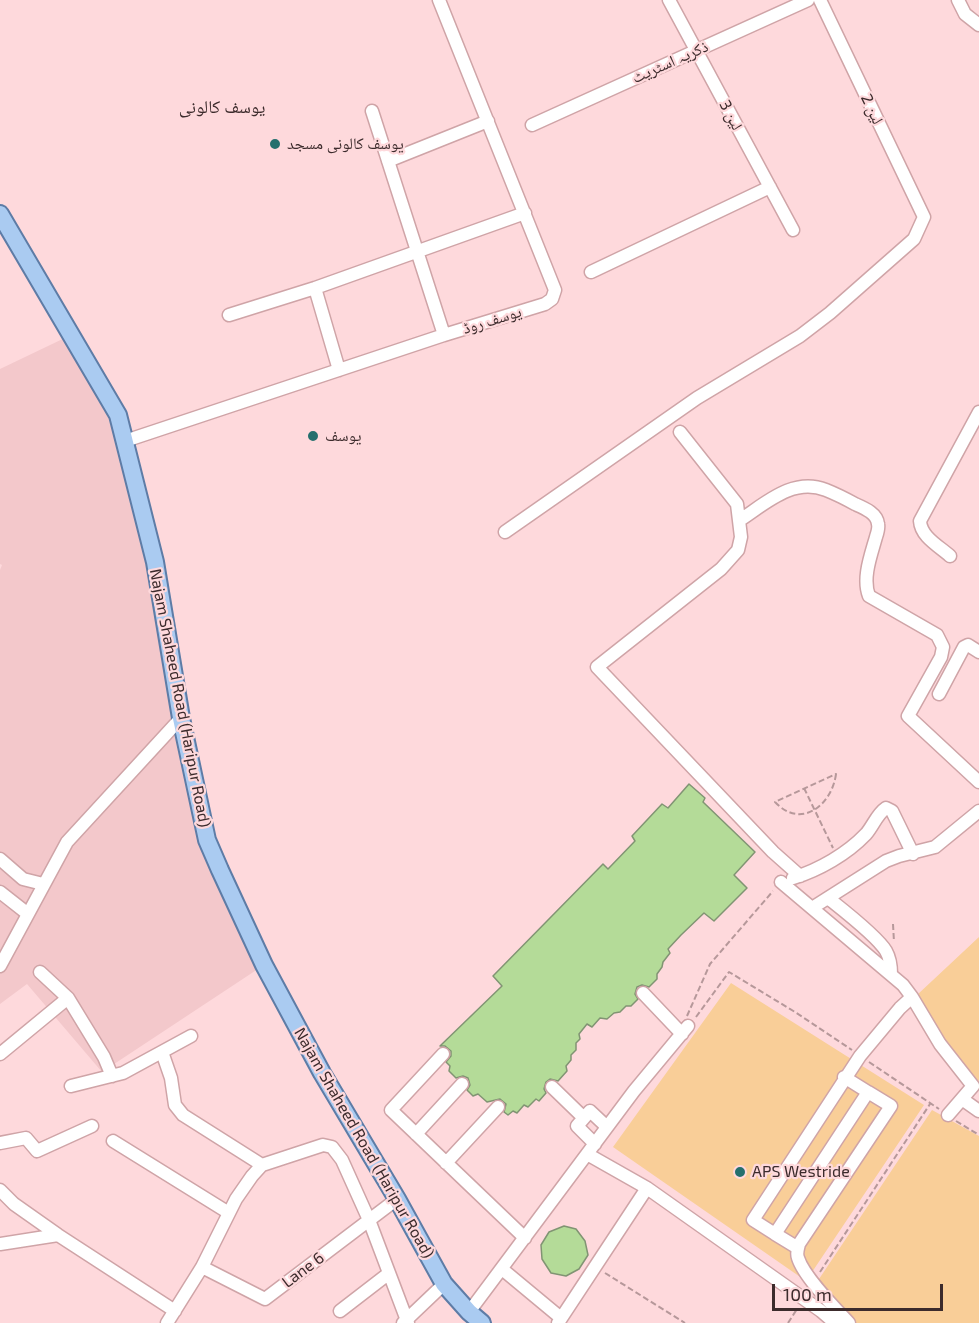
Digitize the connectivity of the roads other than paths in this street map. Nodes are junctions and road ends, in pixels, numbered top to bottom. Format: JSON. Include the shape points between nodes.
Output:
{"nodes":[{"id":1,"x":439,"y":0,"type":"edge"},
{"id":2,"x":669,"y":0,"type":"edge"},
{"id":3,"x":808,"y":0,"type":"edge"},
{"id":4,"x":820,"y":0,"type":"edge"},
{"id":5,"x":958,"y":0,"type":"edge"},
{"id":6,"x":979,"y":25,"type":"edge"},
{"id":7,"x":696,"y":51,"type":"junction"},
{"id":8,"x":372,"y":111,"type":"dead end"},
{"id":9,"x":488,"y":121,"type":"junction"},
{"id":10,"x":532,"y":124,"type":"dead end"},
{"id":11,"x":388,"y":161,"type":"junction"},
{"id":12,"x":770,"y":188,"type":"junction"},
{"id":13,"x":525,"y":213,"type":"junction"},
{"id":14,"x":0,"y":214,"type":"edge"},
{"id":15,"x":793,"y":230,"type":"dead end"},
{"id":16,"x":417,"y":252,"type":"junction"},
{"id":17,"x":591,"y":272,"type":"dead end"},
{"id":18,"x":315,"y":288,"type":"junction"},
{"id":19,"x":229,"y":315,"type":"dead end"},
{"id":20,"x":444,"y":335,"type":"junction"},
{"id":21,"x":339,"y":370,"type":"junction"},
{"id":22,"x":979,"y":412,"type":"edge"},
{"id":23,"x":680,"y":432,"type":"dead end"},
{"id":24,"x":125,"y":441,"type":"junction"},
{"id":25,"x":740,"y":520,"type":"junction"},
{"id":26,"x":505,"y":532,"type":"dead end"},
{"id":27,"x":950,"y":556,"type":"dead end"},
{"id":28,"x":979,"y":651,"type":"edge"},
{"id":29,"x":939,"y":694,"type":"dead end"},
{"id":30,"x":181,"y":718,"type":"junction"},
{"id":31,"x":979,"y":782,"type":"edge"},
{"id":32,"x":979,"y":811,"type":"edge"},
{"id":33,"x":913,"y":854,"type":"junction"},
{"id":34,"x":0,"y":859,"type":"edge"},
{"id":35,"x":800,"y":876,"type":"junction"},
{"id":36,"x":43,"y":884,"type":"junction"},
{"id":37,"x":0,"y":892,"type":"edge"},
{"id":38,"x":828,"y":898,"type":"junction"},
{"id":39,"x":812,"y":908,"type":"junction"},
{"id":40,"x":28,"y":914,"type":"junction"},
{"id":41,"x":0,"y":966,"type":"edge"},
{"id":42,"x":40,"y":972,"type":"dead end"},
{"id":43,"x":891,"y":975,"type":"junction"},
{"id":44,"x":643,"y":993,"type":"dead end"},
{"id":45,"x":912,"y":997,"type":"junction"},
{"id":46,"x":68,"y":998,"type":"junction"},
{"id":47,"x":191,"y":1036,"type":"dead end"},
{"id":48,"x":162,"y":1052,"type":"junction"},
{"id":49,"x":0,"y":1054,"type":"edge"},
{"id":50,"x":443,"y":1054,"type":"dead end"},
{"id":51,"x":112,"y":1076,"type":"junction"},
{"id":52,"x":844,"y":1077,"type":"junction"},
{"id":53,"x":462,"y":1084,"type":"dead end"},
{"id":54,"x":71,"y":1086,"type":"dead end"},
{"id":55,"x":552,"y":1087,"type":"dead end"},
{"id":56,"x":976,"y":1088,"type":"edge"},
{"id":57,"x":868,"y":1092,"type":"junction"},
{"id":58,"x":962,"y":1099,"type":"junction"},
{"id":59,"x":498,"y":1107,"type":"dead end"},
{"id":60,"x":979,"y":1111,"type":"edge"},
{"id":61,"x":948,"y":1115,"type":"road end"},
{"id":62,"x":584,"y":1118,"type":"junction"},
{"id":63,"x":92,"y":1126,"type":"dead end"},
{"id":64,"x":607,"y":1127,"type":"junction"},
{"id":65,"x":416,"y":1134,"type":"junction"},
{"id":66,"x":113,"y":1141,"type":"dead end"},
{"id":67,"x":0,"y":1143,"type":"edge"},
{"id":68,"x":591,"y":1149,"type":"junction"},
{"id":69,"x":446,"y":1163,"type":"junction"},
{"id":70,"x":262,"y":1165,"type":"junction"},
{"id":71,"x":647,"y":1188,"type":"junction"},
{"id":72,"x":0,"y":1190,"type":"edge"},
{"id":73,"x":397,"y":1199,"type":"junction"},
{"id":74,"x":229,"y":1213,"type":"junction"},
{"id":75,"x":369,"y":1220,"type":"junction"},
{"id":76,"x":775,"y":1234,"type":"junction"},
{"id":77,"x":58,"y":1235,"type":"junction"},
{"id":78,"x":525,"y":1238,"type":"junction"},
{"id":79,"x":0,"y":1244,"type":"edge"},
{"id":80,"x":798,"y":1248,"type":"junction"},
{"id":81,"x":202,"y":1267,"type":"junction"},
{"id":82,"x":501,"y":1269,"type":"junction"},
{"id":83,"x":388,"y":1274,"type":"junction"},
{"id":84,"x":444,"y":1284,"type":"junction"},
{"id":85,"x":175,"y":1311,"type":"junction"},
{"id":86,"x":340,"y":1311,"type":"dead end"},
{"id":87,"x":476,"y":1318,"type":"edge"},
{"id":88,"x":406,"y":1321,"type":"edge"},
{"id":89,"x":560,"y":1321,"type":"edge"},
{"id":90,"x":167,"y":1323,"type":"edge"},
{"id":91,"x":835,"y":1323,"type":"edge"},
{"id":92,"x":849,"y":1323,"type":"edge"}],
"edges":[{"from":1,"to":9,"type":"street","name":"یوسف روڈ"},
{"from":2,"to":7,"type":"street","name":"لین 3"},
{"from":3,"to":7,"type":"street","name":"ذکریہ اسٹریٹ"},
{"from":4,"to":26,"type":"street","name":"لین 2","via":[[924,217],[914,239],[800,336],[697,398]]},
{"from":5,"to":6,"type":"street","via":[[965,14]]},
{"from":7,"to":10,"type":"street","name":"ذکریہ اسٹریٹ"},
{"from":7,"to":12,"type":"street","name":"لین 3"},
{"from":8,"to":11,"type":"street"},
{"from":9,"to":11,"type":"street"},
{"from":9,"to":13,"type":"street","name":"یوسف روڈ"},
{"from":11,"to":16,"type":"street"},
{"from":12,"to":15,"type":"street","name":"لین 3"},
{"from":12,"to":17,"type":"street"},
{"from":13,"to":16,"type":"street"},
{"from":13,"to":20,"type":"street","name":"یوسف روڈ","via":[[555,290],[552,299]]},
{"from":14,"to":24,"type":"main road","name":"Najam Shaheed Road (Haripur Road)","via":[[118,415]]},
{"from":16,"to":18,"type":"street"},
{"from":16,"to":20,"type":"street"},
{"from":18,"to":19,"type":"street"},
{"from":18,"to":21,"type":"street"},
{"from":20,"to":21,"type":"street","name":"یوسف روڈ"},
{"from":21,"to":24,"type":"street","name":"یوسف روڈ"},
{"from":22,"to":27,"type":"street","via":[[921,521],[926,536]]},
{"from":23,"to":25,"type":"street","via":[[737,504]]},
{"from":24,"to":30,"type":"main road","name":"Najam Shaheed Road (Haripur Road)","via":[[155,562]]},
{"from":25,"to":31,"type":"street","via":[[780,494],[810,486],[825,489],[876,516],[879,525],[868,570],[869,596],[936,635],[943,647],[908,716]]},
{"from":25,"to":35,"type":"street","via":[[741,537],[733,557],[597,667],[772,852]]},
{"from":28,"to":29,"type":"street","via":[[964,647]]},
{"from":30,"to":36,"type":"street","via":[[67,842]]},
{"from":30,"to":73,"type":"main road","name":"Najam Shaheed Road (Haripur Road)","via":[[207,840],[220,870],[264,965],[322,1073]]},
{"from":32,"to":33,"type":"street","via":[[935,848]]},
{"from":33,"to":35,"type":"street","via":[[892,811],[886,807],[864,836],[838,856]]},
{"from":33,"to":38,"type":"street","via":[[886,861]]},
{"from":34,"to":36,"type":"street","via":[[23,879]]},
{"from":35,"to":39,"type":"street","via":[[781,882]]},
{"from":36,"to":40,"type":"street"},
{"from":37,"to":40,"type":"street"},
{"from":38,"to":39,"type":"street"},
{"from":38,"to":43,"type":"street","via":[[886,951]]},
{"from":39,"to":43,"type":"street"},
{"from":40,"to":41,"type":"street"},
{"from":42,"to":46,"type":"street"},
{"from":43,"to":45,"type":"street"},
{"from":44,"to":64,"type":"street","via":[[685,1030]]},
{"from":45,"to":52,"type":"street"},
{"from":45,"to":56,"type":"street","via":[[940,1044]]},
{"from":46,"to":49,"type":"street"},
{"from":46,"to":51,"type":"street"},
{"from":47,"to":48,"type":"street"},
{"from":48,"to":51,"type":"street"},
{"from":48,"to":70,"type":"street","via":[[175,1105],[183,1115]]},
{"from":50,"to":65,"type":"street","via":[[391,1110]]},
{"from":51,"to":54,"type":"street"},
{"from":52,"to":57,"type":"street"},
{"from":52,"to":76,"type":"street","via":[[753,1220]]},
{"from":53,"to":65,"type":"street"},
{"from":55,"to":62,"type":"street"},
{"from":56,"to":58,"type":"street"},
{"from":57,"to":76,"type":"street"},
{"from":57,"to":80,"type":"street","via":[[891,1106]]},
{"from":58,"to":60,"type":"street"},
{"from":58,"to":61,"type":"street"},
{"from":59,"to":69,"type":"street"},
{"from":62,"to":64,"type":"street","via":[[590,1111]]},
{"from":62,"to":68,"type":"street","via":[[577,1126]]},
{"from":63,"to":67,"type":"street","via":[[37,1150],[26,1138]]},
{"from":64,"to":68,"type":"street"},
{"from":65,"to":69,"type":"street"},
{"from":66,"to":74,"type":"street"},
{"from":68,"to":71,"type":"street"},
{"from":68,"to":78,"type":"street"},
{"from":69,"to":78,"type":"street"},
{"from":70,"to":74,"type":"street"},
{"from":70,"to":75,"type":"street","via":[[323,1145],[333,1147]]},
{"from":71,"to":89,"type":"street"},
{"from":71,"to":91,"type":"street"},
{"from":72,"to":77,"type":"street"},
{"from":73,"to":75,"type":"street","name":"Lane 6"},
{"from":73,"to":84,"type":"main road","name":"Najam Shaheed Road (Haripur Road)"},
{"from":74,"to":81,"type":"street"},
{"from":75,"to":81,"type":"street","name":"Lane 6","via":[[265,1299]]},
{"from":75,"to":83,"type":"street"},
{"from":76,"to":80,"type":"street"},
{"from":77,"to":79,"type":"street"},
{"from":77,"to":85,"type":"street"},
{"from":78,"to":82,"type":"street"},
{"from":80,"to":92,"type":"street","via":[[798,1261],[817,1289]]},
{"from":81,"to":85,"type":"street"},
{"from":82,"to":87,"type":"street"},
{"from":82,"to":89,"type":"street"},
{"from":83,"to":86,"type":"street"},
{"from":83,"to":88,"type":"street"},
{"from":84,"to":87,"type":"main road","name":"Najam Shaheed Road (Haripur Road)"},
{"from":84,"to":88,"type":"street"},
{"from":85,"to":90,"type":"street"}]}
